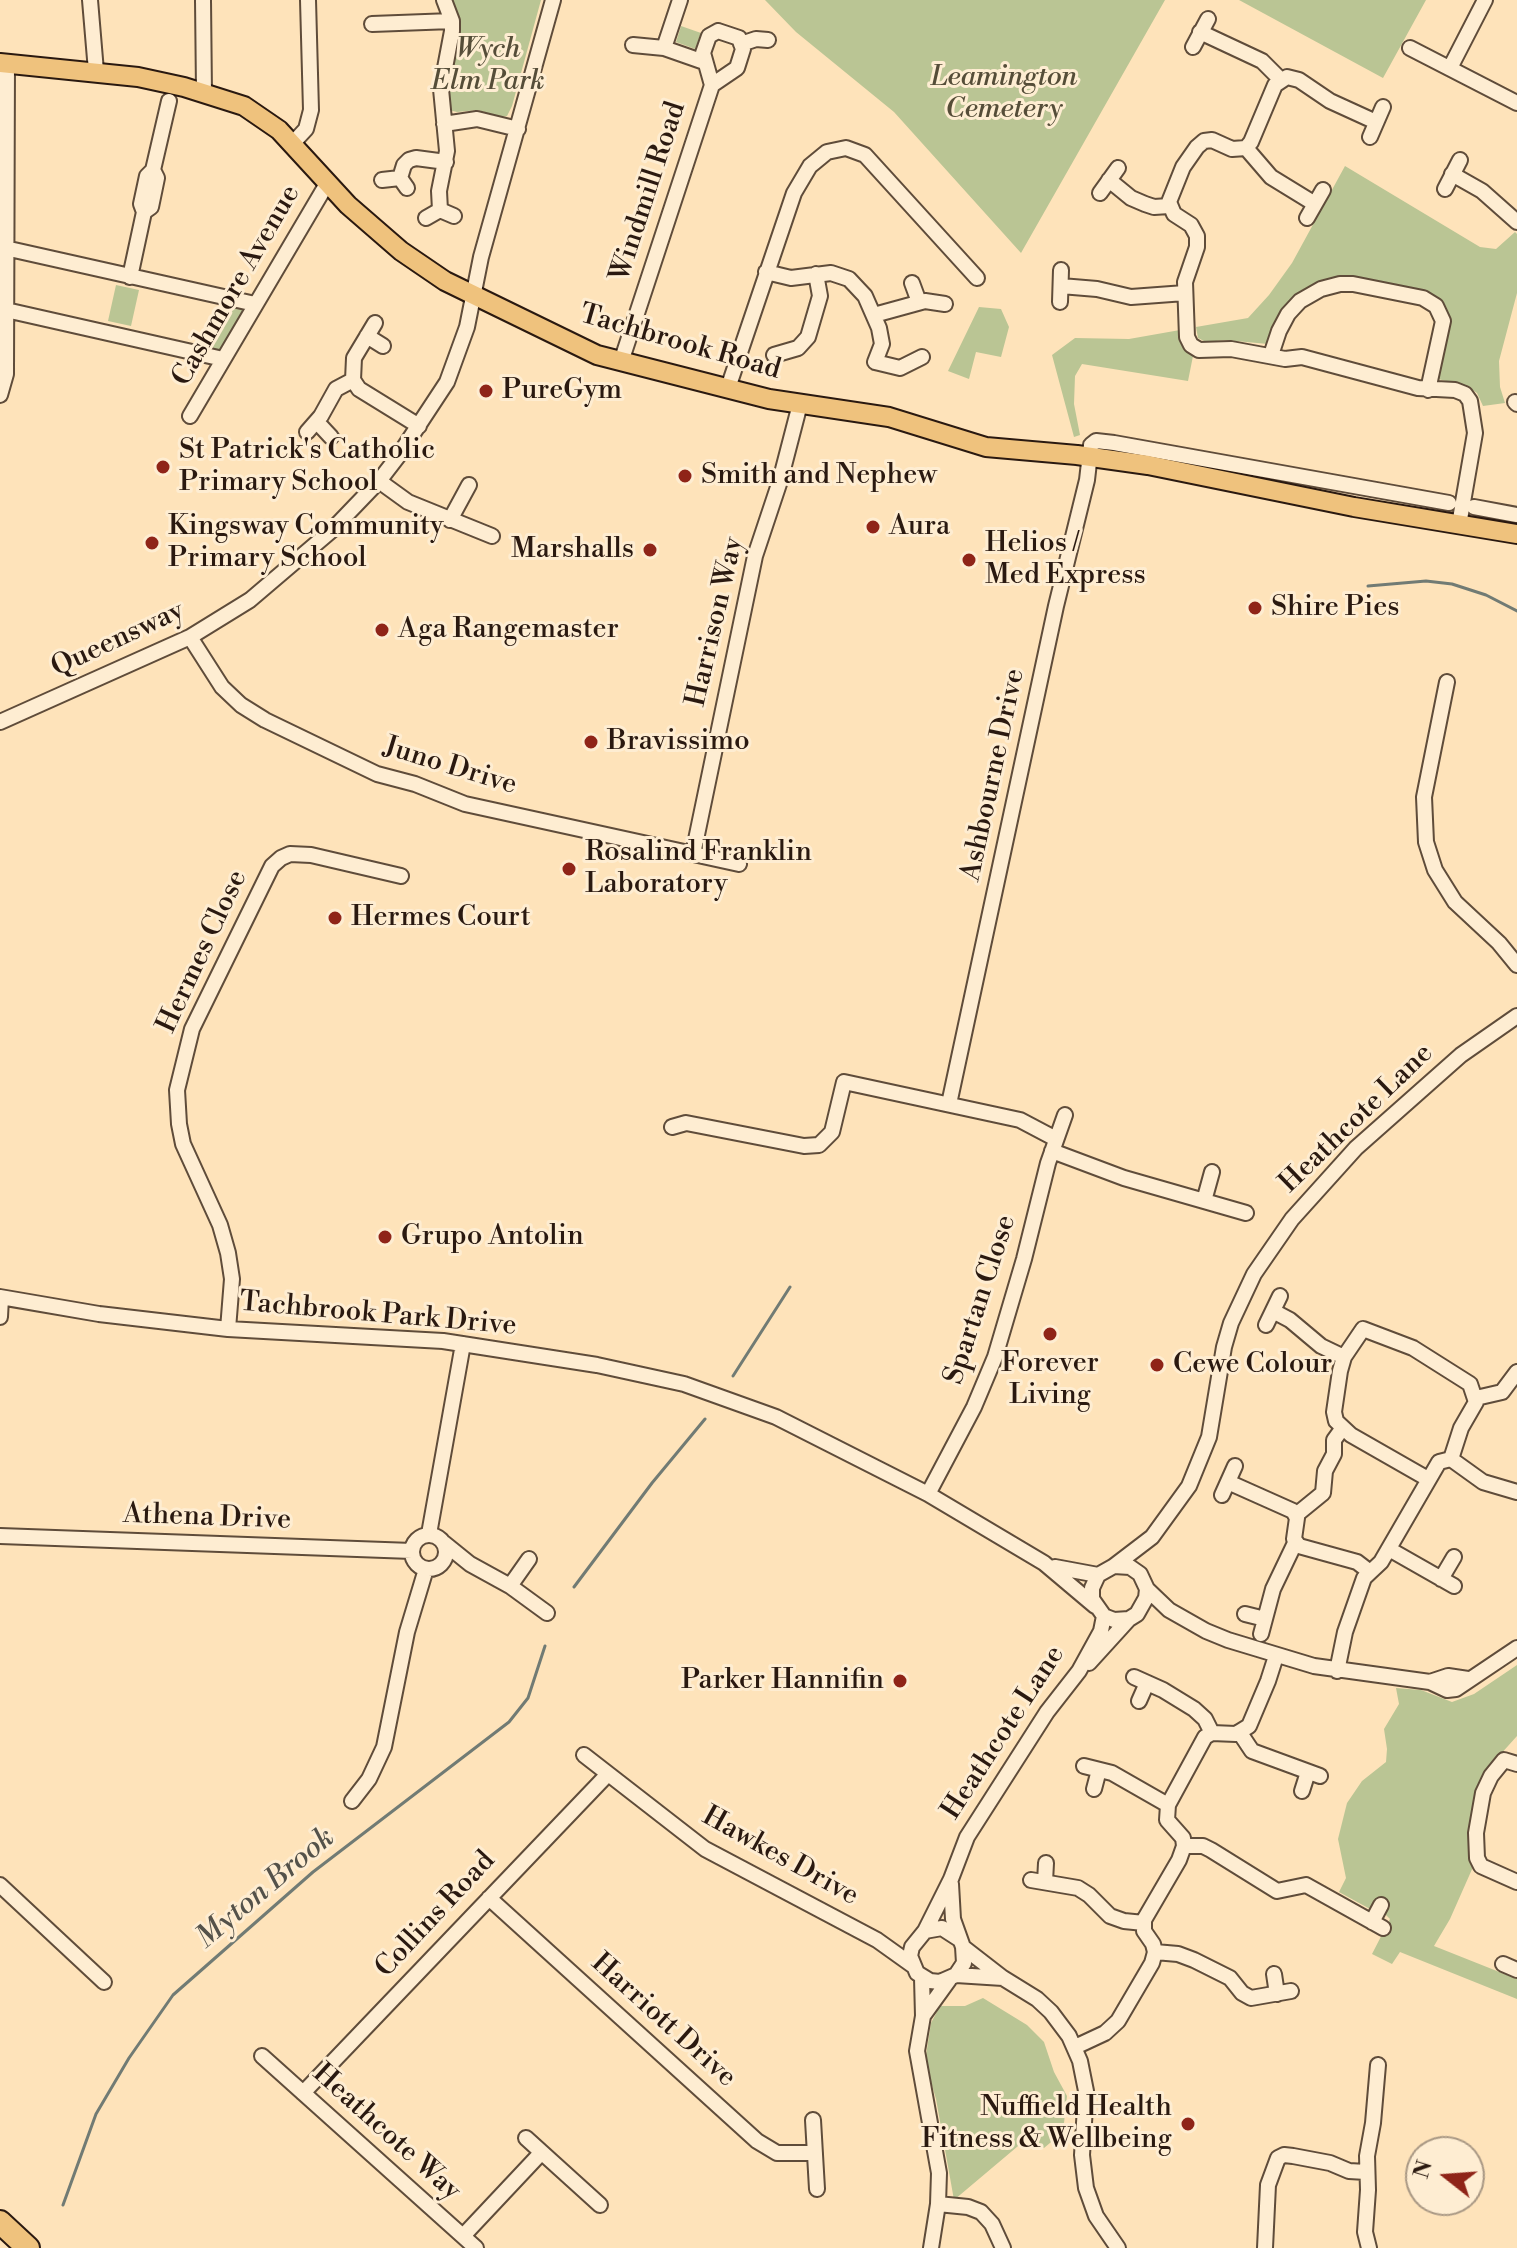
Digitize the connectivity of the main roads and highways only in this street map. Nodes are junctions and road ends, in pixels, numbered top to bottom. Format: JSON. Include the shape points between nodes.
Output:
{"nodes":[{"id":1,"x":4,"y":63,"type":"edge"},
{"id":2,"x":1514,"y":522,"type":"edge"},
{"id":3,"x":0,"y":2222,"type":"edge"},
{"id":4,"x":28,"y":2248,"type":"edge"}],
"edges":[{"from":1,"to":2,"type":"main road","name":"Tachbrook Road","via":[[163,81],[257,113],[293,143],[382,237],[440,278],[574,345],[621,362],[769,399],[889,417],[986,447],[1190,472],[1459,525]]},
{"from":3,"to":4,"type":"highway"}]}
